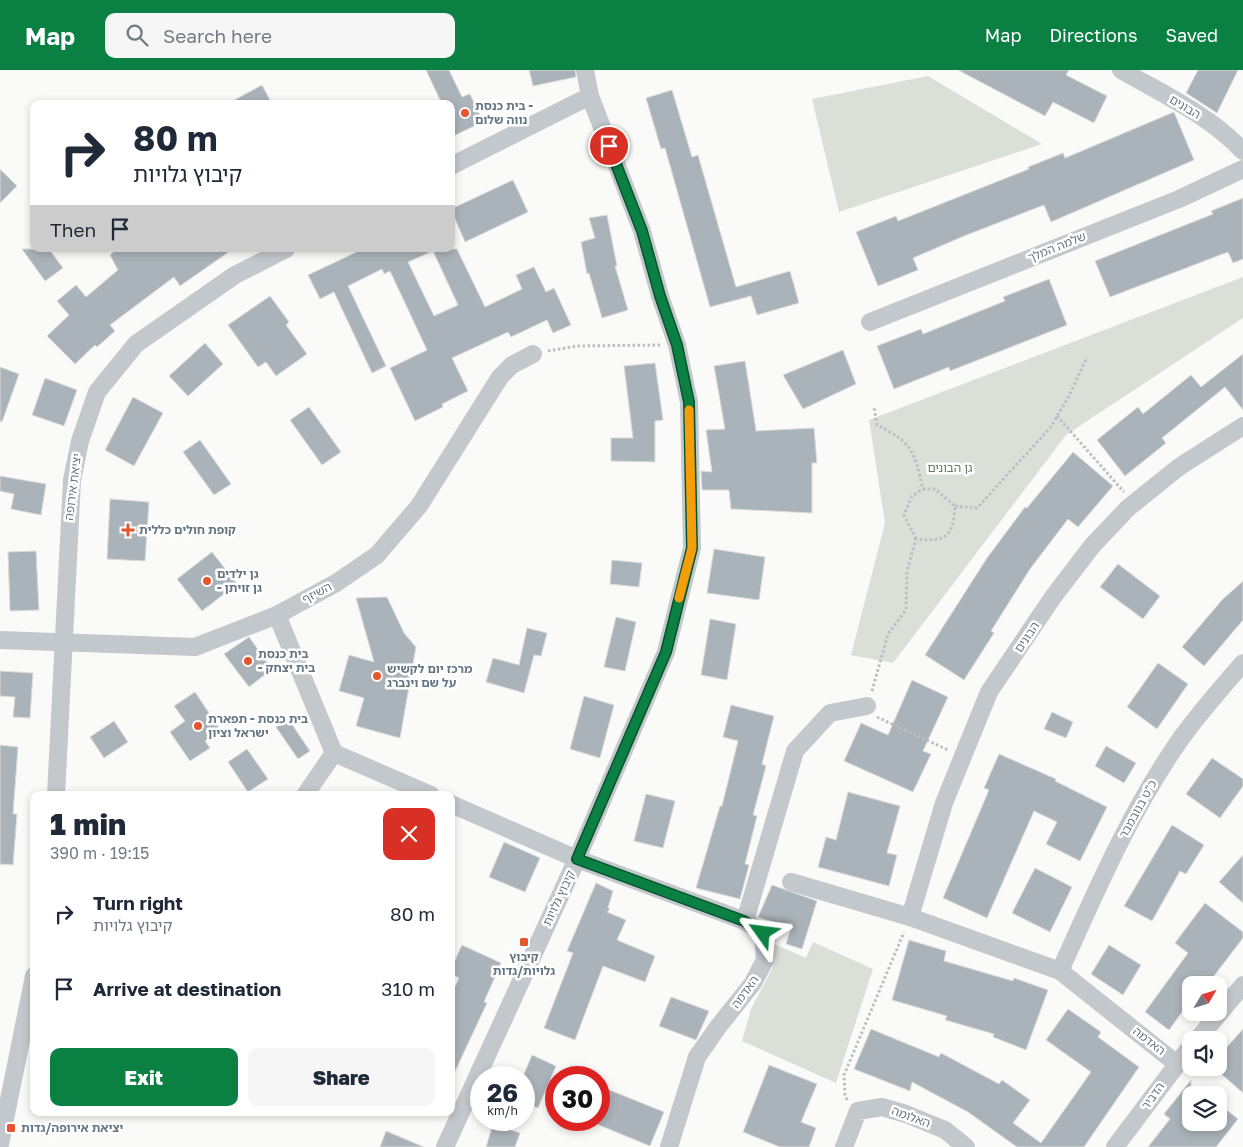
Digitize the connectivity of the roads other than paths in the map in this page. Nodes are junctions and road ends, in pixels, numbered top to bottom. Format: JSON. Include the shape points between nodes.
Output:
{"nodes":[{"id":1,"x":585,"y":70,"type":"edge"},
{"id":2,"x":1121,"y":70,"type":"edge"},
{"id":3,"x":590,"y":96,"type":"junction"},
{"id":4,"x":1243,"y":151,"type":"edge"},
{"id":5,"x":455,"y":164,"type":"edge"},
{"id":6,"x":1243,"y":169,"type":"edge"},
{"id":7,"x":280,"y":252,"type":"edge"},
{"id":8,"x":870,"y":322,"type":"dead end"},
{"id":9,"x":533,"y":354,"type":"road end"},
{"id":10,"x":1243,"y":426,"type":"edge"},
{"id":11,"x":277,"y":615,"type":"junction"},
{"id":12,"x":0,"y":640,"type":"edge"},
{"id":13,"x":62,"y":642,"type":"junction"},
{"id":14,"x":1243,"y":663,"type":"edge"},
{"id":15,"x":867,"y":706,"type":"road end"},
{"id":16,"x":334,"y":753,"type":"junction"},
{"id":17,"x":56,"y":791,"type":"edge"},
{"id":18,"x":308,"y":791,"type":"edge"},
{"id":19,"x":422,"y":791,"type":"edge"},
{"id":20,"x":455,"y":806,"type":"edge"},
{"id":21,"x":577,"y":859,"type":"junction"},
{"id":22,"x":791,"y":882,"type":"dead end"},
{"id":23,"x":910,"y":917,"type":"junction"},
{"id":24,"x":744,"y":921,"type":"junction"},
{"id":25,"x":1060,"y":971,"type":"junction"},
{"id":26,"x":1243,"y":985,"type":"edge"},
{"id":27,"x":30,"y":996,"type":"edge"},
{"id":28,"x":1205,"y":1031,"type":"edge"},
{"id":29,"x":1182,"y":1058,"type":"edge"},
{"id":30,"x":1177,"y":1064,"type":"junction"},
{"id":31,"x":0,"y":1144,"type":"edge"},
{"id":32,"x":445,"y":1147,"type":"edge"},
{"id":33,"x":669,"y":1147,"type":"edge"},
{"id":34,"x":844,"y":1147,"type":"edge"},
{"id":35,"x":966,"y":1147,"type":"edge"},
{"id":36,"x":1115,"y":1147,"type":"edge"}],
"edges":[{"from":1,"to":3,"type":"street","name":"קיבוץ גלויות"},
{"from":2,"to":4,"type":"street","name":"הבונים","via":[[1195,112],[1228,135]]},
{"from":3,"to":5,"type":"street"},
{"from":3,"to":21,"type":"street","name":"קיבוץ גלויות","via":[[642,231],[677,345],[689,402],[692,548],[666,652]]},
{"from":6,"to":8,"type":"street","name":"שלמה המלך","via":[[1179,199]]},
{"from":7,"to":13,"type":"street","name":"יציאת אירופה","via":[[235,275],[136,344],[97,392],[80,441],[72,480]]},
{"from":9,"to":11,"type":"street","name":"השיזף","via":[[500,376],[419,506],[377,555],[336,583]]},
{"from":10,"to":23,"type":"street","name":"הבונים","via":[[1179,467],[1134,504],[1092,546],[1053,597],[990,692],[944,803]]},
{"from":11,"to":13,"type":"street","name":"השיזף","via":[[195,647]]},
{"from":11,"to":16,"type":"street"},
{"from":12,"to":13,"type":"street","name":"השיזף"},
{"from":13,"to":17,"type":"street","name":"יציאת אירופה"},
{"from":14,"to":25,"type":"street","name":"כ\"ט בנובמבר","via":[[1182,737],[1146,793],[1106,868]]},
{"from":15,"to":24,"type":"street","via":[[830,713],[795,751]]},
{"from":16,"to":18,"type":"street"},
{"from":16,"to":19,"type":"street"},
{"from":20,"to":21,"type":"street","name":"האדמה"},
{"from":21,"to":24,"type":"street","name":"האדמה"},
{"from":21,"to":32,"type":"street","name":"קיבוץ גלויות"},
{"from":22,"to":23,"type":"street","name":"האדמה"},
{"from":23,"to":25,"type":"street","name":"האדמה"},
{"from":24,"to":33,"type":"street","name":"האדמה","via":[[763,933],[765,960],[753,983],[697,1057]]},
{"from":25,"to":30,"type":"street","name":"האדמה"},
{"from":26,"to":28,"type":"street"},
{"from":27,"to":31,"type":"street"},
{"from":29,"to":30,"type":"street","name":"הדביר"},
{"from":30,"to":36,"type":"street","name":"הדביר"},
{"from":34,"to":35,"type":"street","name":"האלומה","via":[[858,1111],[882,1107],[945,1130]]}]}
